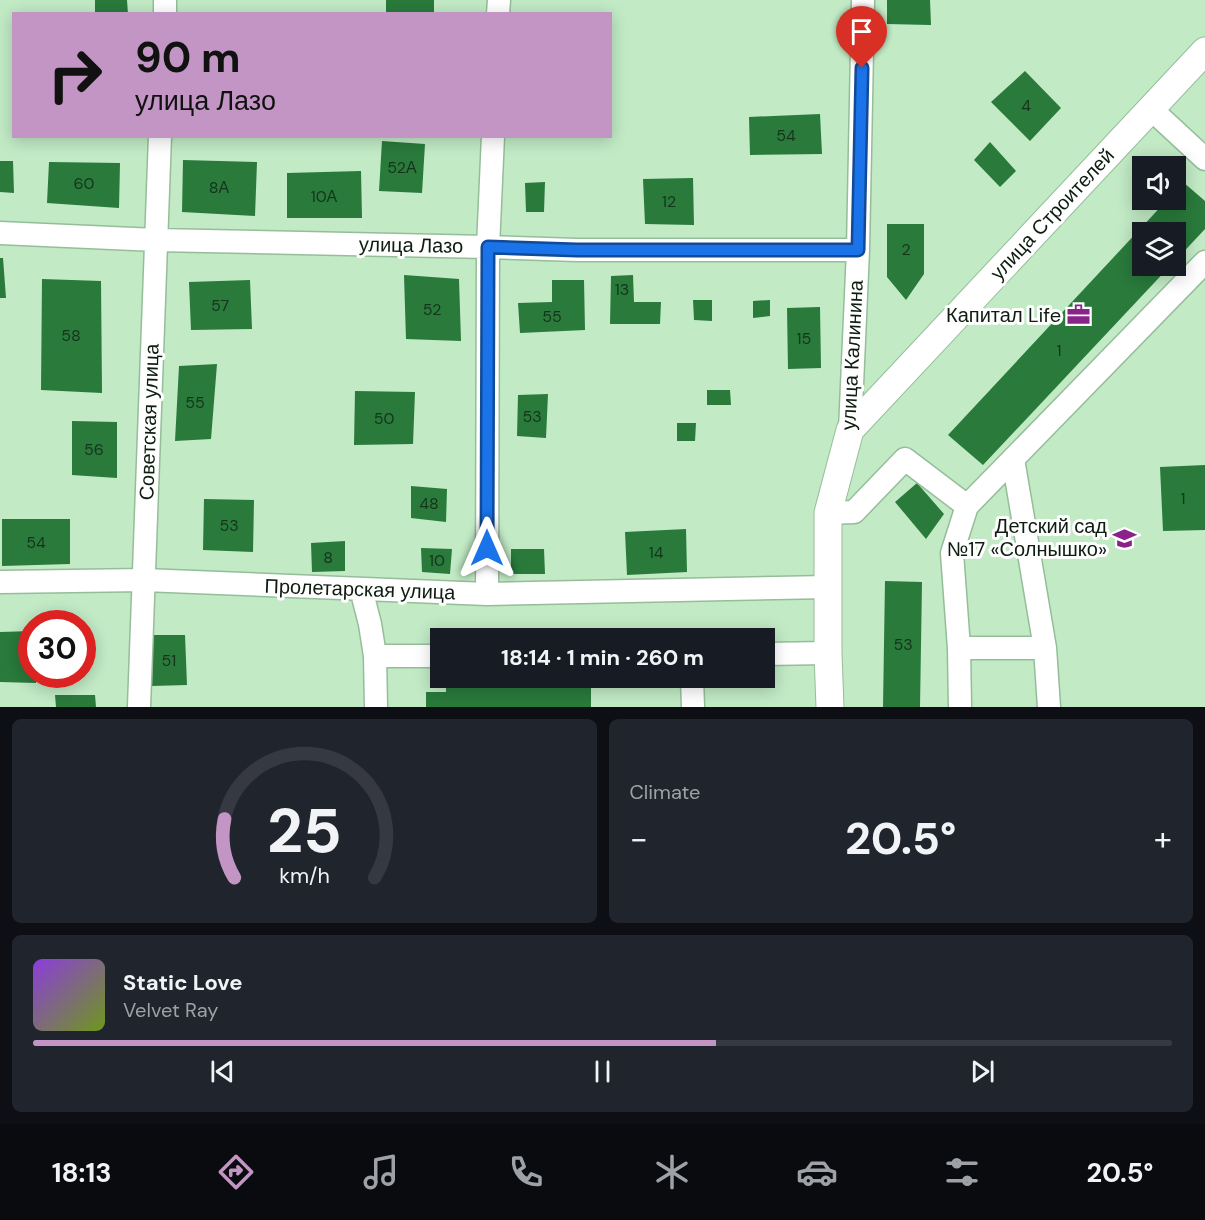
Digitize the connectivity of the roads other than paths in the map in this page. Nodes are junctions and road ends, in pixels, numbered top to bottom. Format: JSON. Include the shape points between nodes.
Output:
{"nodes":[{"id":1,"x":863,"y":0,"type":"edge"},
{"id":2,"x":1205,"y":51,"type":"edge"},
{"id":3,"x":1151,"y":109,"type":"junction"},
{"id":4,"x":160,"y":138,"type":"edge"},
{"id":5,"x":493,"y":138,"type":"edge"},
{"id":6,"x":1205,"y":159,"type":"edge"},
{"id":7,"x":0,"y":233,"type":"edge"},
{"id":8,"x":156,"y":240,"type":"junction"},
{"id":9,"x":488,"y":247,"type":"junction"},
{"id":10,"x":858,"y":250,"type":"junction"},
{"id":11,"x":1205,"y":262,"type":"edge"},
{"id":12,"x":850,"y":430,"type":"junction"},
{"id":13,"x":1013,"y":459,"type":"junction"},
{"id":14,"x":967,"y":506,"type":"junction"},
{"id":15,"x":828,"y":513,"type":"junction"},
{"id":16,"x":144,"y":580,"type":"junction"},
{"id":17,"x":0,"y":582,"type":"edge"},
{"id":18,"x":828,"y":587,"type":"junction"},
{"id":19,"x":361,"y":589,"type":"junction"},
{"id":20,"x":487,"y":594,"type":"junction"},
{"id":21,"x":959,"y":648,"type":"junction"},
{"id":22,"x":1045,"y":648,"type":"junction"},
{"id":23,"x":828,"y":653,"type":"junction"},
{"id":24,"x":775,"y":654,"type":"edge"},
{"id":25,"x":375,"y":656,"type":"junction"},
{"id":26,"x":430,"y":656,"type":"edge"},
{"id":27,"x":692,"y":688,"type":"edge"},
{"id":28,"x":139,"y":707,"type":"edge"},
{"id":29,"x":375,"y":707,"type":"edge"},
{"id":30,"x":693,"y":707,"type":"edge"},
{"id":31,"x":830,"y":707,"type":"edge"},
{"id":32,"x":960,"y":707,"type":"edge"},
{"id":33,"x":1049,"y":707,"type":"edge"}],
"edges":[{"from":1,"to":10,"type":"street","name":"улица Калинина"},
{"from":2,"to":3,"type":"main road","name":"улица Строителей"},
{"from":3,"to":6,"type":"street"},
{"from":3,"to":12,"type":"main road","name":"улица Строителей"},
{"from":4,"to":8,"type":"street","name":"Советская улица"},
{"from":5,"to":9,"type":"street"},
{"from":7,"to":8,"type":"street","name":"улица Лазо"},
{"from":8,"to":9,"type":"street","name":"улица Лазо"},
{"from":8,"to":16,"type":"street","name":"Советская улица"},
{"from":9,"to":10,"type":"street","name":"улица Лазо"},
{"from":9,"to":20,"type":"street"},
{"from":10,"to":12,"type":"street","name":"улица Калинина"},
{"from":11,"to":13,"type":"street"},
{"from":12,"to":15,"type":"main road","name":"улица Калинина"},
{"from":13,"to":14,"type":"street"},
{"from":13,"to":22,"type":"street"},
{"from":14,"to":15,"type":"street","via":[[904,459],[854,512]]},
{"from":14,"to":21,"type":"street","via":[[952,553]]},
{"from":15,"to":18,"type":"main road","name":"улица Калинина"},
{"from":16,"to":17,"type":"street","name":"Пролетарская улица"},
{"from":16,"to":19,"type":"street","name":"Пролетарская улица"},
{"from":16,"to":28,"type":"street","name":"Советская улица"},
{"from":18,"to":20,"type":"street","name":"Пролетарская улица"},
{"from":18,"to":23,"type":"main road","name":"улица Калинина"},
{"from":19,"to":20,"type":"street","name":"Пролетарская улица"},
{"from":19,"to":25,"type":"street"},
{"from":21,"to":22,"type":"street"},
{"from":21,"to":32,"type":"street"},
{"from":22,"to":33,"type":"street"},
{"from":23,"to":24,"type":"street"},
{"from":23,"to":31,"type":"main road","name":"улица Калинина"},
{"from":25,"to":26,"type":"street"},
{"from":25,"to":29,"type":"street"},
{"from":27,"to":30,"type":"street"}]}
